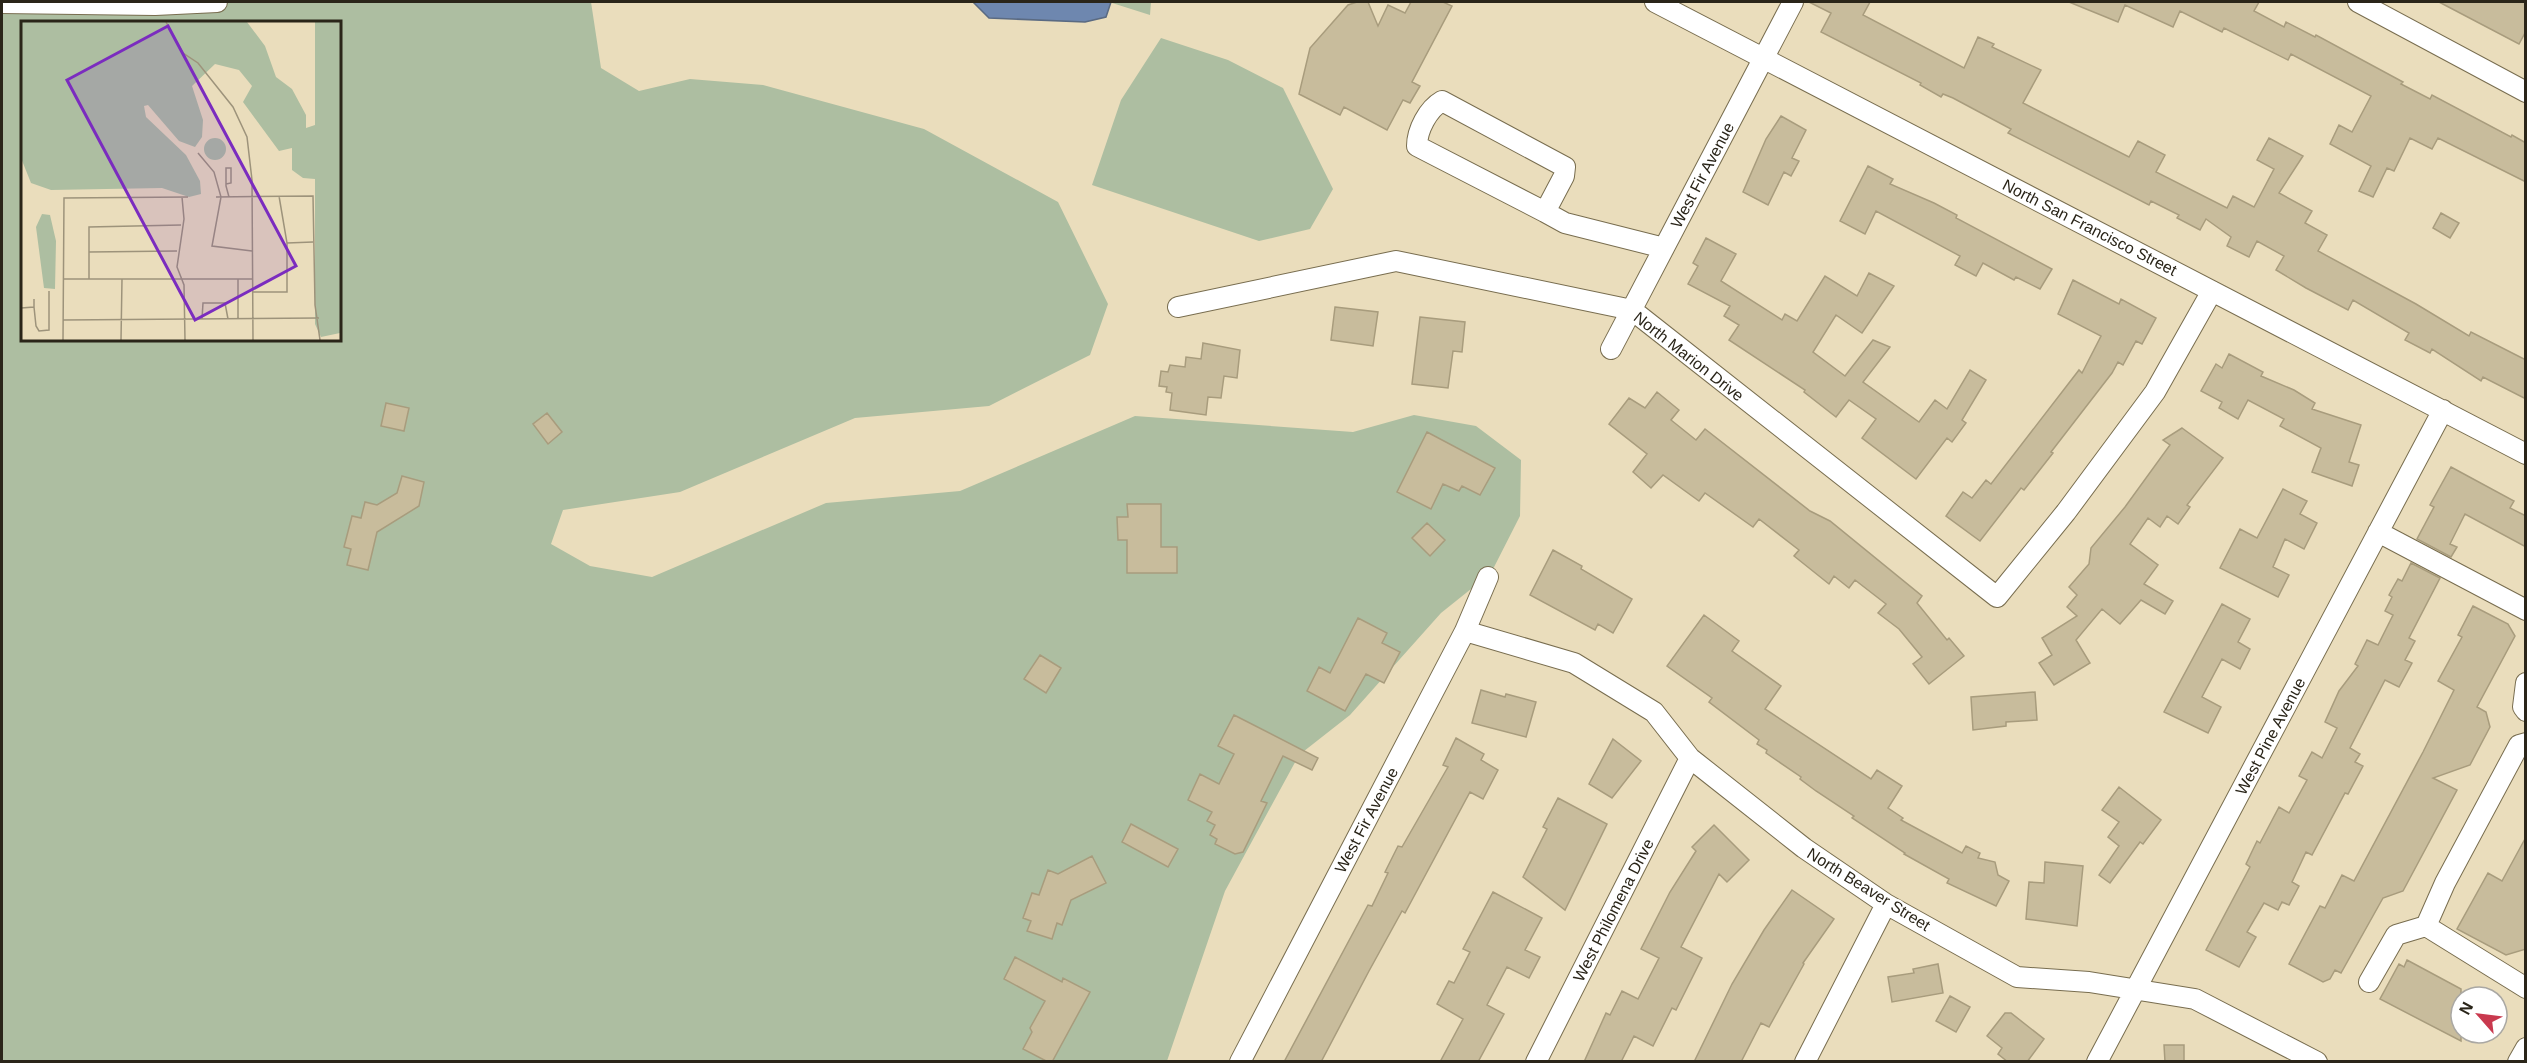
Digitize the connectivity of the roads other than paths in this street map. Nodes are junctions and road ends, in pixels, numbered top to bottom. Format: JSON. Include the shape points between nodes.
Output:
{"nodes":[{"id":1,"x":217,"y":2,"type":"edge"},
{"id":2,"x":1655,"y":2,"type":"edge"},
{"id":3,"x":1793,"y":2,"type":"edge"},
{"id":4,"x":2358,"y":2,"type":"edge"},
{"id":5,"x":2,"y":3,"type":"edge"},
{"id":6,"x":1764,"y":58,"type":"junction"},
{"id":7,"x":2526,"y":92,"type":"edge"},
{"id":8,"x":1545,"y":212,"type":"junction"},
{"id":9,"x":1664,"y":248,"type":"junction"},
{"id":10,"x":2212,"y":291,"type":"junction"},
{"id":11,"x":1178,"y":307,"type":"dead end"},
{"id":12,"x":1632,"y":310,"type":"junction"},
{"id":13,"x":1611,"y":349,"type":"dead end"},
{"id":14,"x":2443,"y":410,"type":"junction"},
{"id":15,"x":2526,"y":454,"type":"edge"},
{"id":16,"x":2378,"y":532,"type":"junction"},
{"id":17,"x":1488,"y":577,"type":"dead end"},
{"id":18,"x":2526,"y":609,"type":"edge"},
{"id":19,"x":1465,"y":631,"type":"junction"},
{"id":20,"x":2526,"y":683,"type":"edge"},
{"id":21,"x":2526,"y":711,"type":"edge"},
{"id":22,"x":2526,"y":743,"type":"edge"},
{"id":23,"x":1690,"y":758,"type":"junction"},
{"id":24,"x":1886,"y":904,"type":"junction"},
{"id":25,"x":2426,"y":926,"type":"junction"},
{"id":26,"x":2369,"y":982,"type":"dead end"},
{"id":27,"x":2136,"y":988,"type":"junction"},
{"id":28,"x":2526,"y":988,"type":"edge"},
{"id":29,"x":2526,"y":1048,"type":"edge"},
{"id":30,"x":1240,"y":1062,"type":"edge"},
{"id":31,"x":1536,"y":1062,"type":"edge"},
{"id":32,"x":1805,"y":1062,"type":"edge"},
{"id":33,"x":2097,"y":1062,"type":"edge"},
{"id":34,"x":2317,"y":1062,"type":"edge"},
{"id":35,"x":2518,"y":1062,"type":"edge"}],
"edges":[{"from":1,"to":5,"type":"street"},
{"from":2,"to":6,"type":"street","name":"North San Francisco Street"},
{"from":3,"to":6,"type":"street","name":"West Fir Avenue"},
{"from":4,"to":7,"type":"street"},
{"from":6,"to":9,"type":"street","name":"West Fir Avenue"},
{"from":6,"to":10,"type":"street","name":"North San Francisco Street"},
{"from":8,"to":8,"type":"street","via":[[1417,146],[1417,135],[1434,105],[1442,101],[1565,167]]},
{"from":8,"to":9,"type":"street","via":[[1565,223]]},
{"from":9,"to":12,"type":"street","name":"West Fir Avenue"},
{"from":10,"to":12,"type":"street","name":"North Marion Drive","via":[[2155,392],[1997,597]]},
{"from":10,"to":14,"type":"street","name":"North San Francisco Street"},
{"from":11,"to":12,"type":"street","name":"North Marion Drive","via":[[1396,261]]},
{"from":12,"to":13,"type":"street","name":"West Fir Avenue"},
{"from":14,"to":15,"type":"street","name":"North San Francisco Street"},
{"from":14,"to":16,"type":"street","name":"West Pine Avenue"},
{"from":16,"to":18,"type":"street"},
{"from":16,"to":27,"type":"street","name":"West Pine Avenue"},
{"from":17,"to":19,"type":"street","name":"West Fir Avenue"},
{"from":19,"to":23,"type":"street","name":"North Beaver Street","via":[[1574,663],[1654,712]]},
{"from":19,"to":30,"type":"street","name":"West Fir Avenue"},
{"from":20,"to":21,"type":"street"},
{"from":22,"to":25,"type":"street","via":[[2519,745]]},
{"from":23,"to":24,"type":"street","name":"North Beaver Street","via":[[1804,848]]},
{"from":23,"to":31,"type":"street","name":"West Philomena Drive"},
{"from":24,"to":27,"type":"street","name":"North Beaver Street","via":[[2017,977]]},
{"from":24,"to":32,"type":"street"},
{"from":25,"to":26,"type":"street","via":[[2396,935]]},
{"from":25,"to":28,"type":"street"},
{"from":27,"to":33,"type":"street","name":"West Pine Avenue"},
{"from":27,"to":34,"type":"street","name":"North Beaver Street","via":[[2195,999]]},
{"from":29,"to":35,"type":"street"}]}
